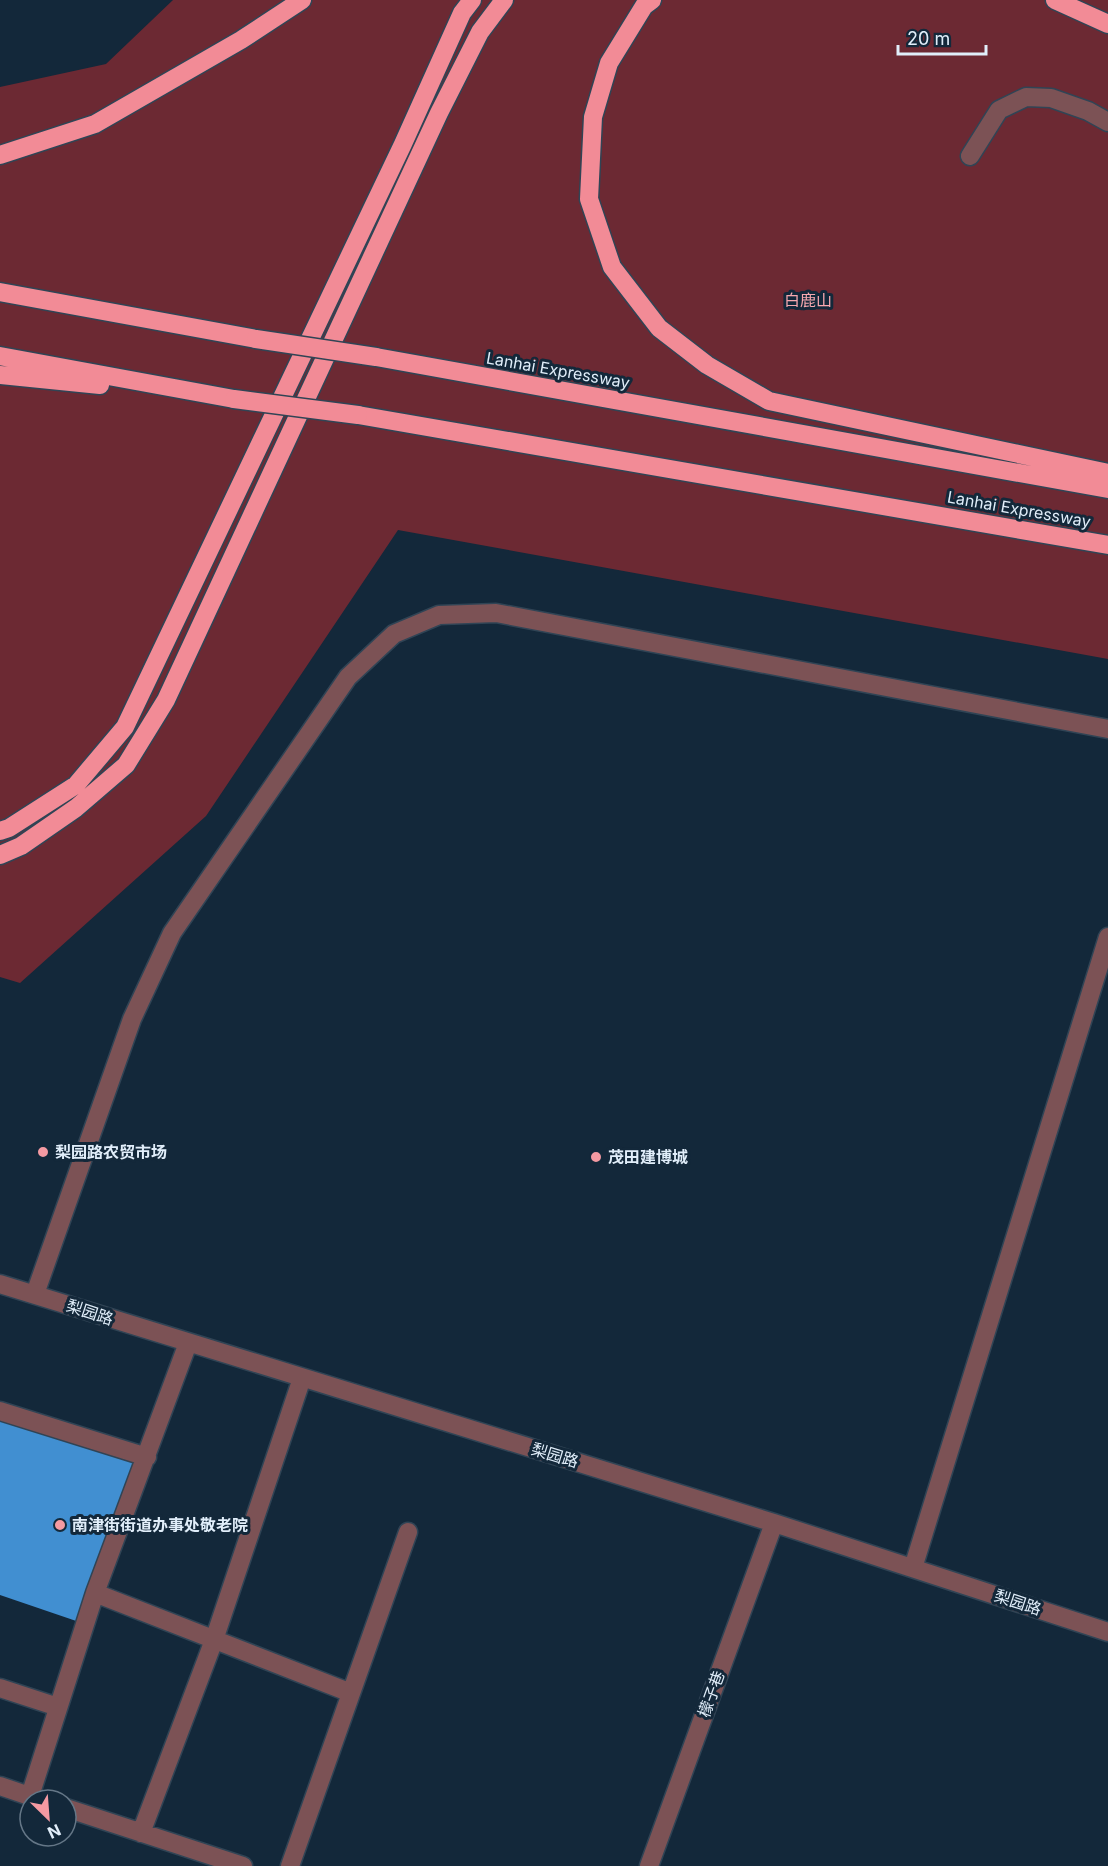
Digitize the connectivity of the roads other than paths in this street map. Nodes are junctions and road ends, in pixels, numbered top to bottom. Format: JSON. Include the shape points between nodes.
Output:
{"nodes":[{"id":1,"x":302,"y":0,"type":"edge"},
{"id":2,"x":472,"y":0,"type":"edge"},
{"id":3,"x":504,"y":0,"type":"edge"},
{"id":4,"x":652,"y":0,"type":"edge"},
{"id":5,"x":1055,"y":0,"type":"edge"},
{"id":6,"x":1079,"y":0,"type":"edge"},
{"id":7,"x":1108,"y":15,"type":"edge"},
{"id":8,"x":1108,"y":24,"type":"edge"},
{"id":9,"x":1108,"y":122,"type":"edge"},
{"id":10,"x":0,"y":155,"type":"edge"},
{"id":11,"x":970,"y":156,"type":"dead end"},
{"id":12,"x":0,"y":292,"type":"edge"},
{"id":13,"x":0,"y":356,"type":"edge"},
{"id":14,"x":0,"y":375,"type":"edge"},
{"id":15,"x":234,"y":399,"type":"junction"},
{"id":16,"x":1108,"y":473,"type":"edge"},
{"id":17,"x":1108,"y":489,"type":"edge"},
{"id":18,"x":1108,"y":545,"type":"edge"},
{"id":19,"x":1108,"y":729,"type":"edge"},
{"id":20,"x":0,"y":831,"type":"edge"},
{"id":21,"x":0,"y":855,"type":"edge"},
{"id":22,"x":1108,"y":937,"type":"edge"},
{"id":23,"x":0,"y":1284,"type":"edge"},
{"id":24,"x":34,"y":1294,"type":"junction"},
{"id":25,"x":188,"y":1343,"type":"junction"},
{"id":26,"x":302,"y":1378,"type":"junction"},
{"id":27,"x":0,"y":1411,"type":"edge"},
{"id":28,"x":147,"y":1457,"type":"junction"},
{"id":29,"x":774,"y":1523,"type":"junction"},
{"id":30,"x":408,"y":1533,"type":"dead end"},
{"id":31,"x":913,"y":1568,"type":"junction"},
{"id":32,"x":95,"y":1593,"type":"junction"},
{"id":33,"x":1108,"y":1632,"type":"edge"},
{"id":34,"x":214,"y":1640,"type":"junction"},
{"id":35,"x":0,"y":1688,"type":"edge"},
{"id":36,"x":351,"y":1693,"type":"junction"},
{"id":37,"x":58,"y":1707,"type":"junction"},
{"id":38,"x":0,"y":1786,"type":"edge"},
{"id":39,"x":38,"y":1788,"type":"edge"},
{"id":40,"x":18,"y":1792,"type":"edge"},
{"id":41,"x":78,"y":1812,"type":"edge"},
{"id":42,"x":141,"y":1833,"type":"junction"},
{"id":43,"x":198,"y":1859,"type":"edge"},
{"id":44,"x":243,"y":1866,"type":"edge"},
{"id":45,"x":290,"y":1866,"type":"edge"},
{"id":46,"x":649,"y":1866,"type":"edge"}],
"edges":[{"from":1,"to":10,"type":"highway","via":[[95,124]]},
{"from":2,"to":20,"type":"highway","via":[[462,13],[125,727],[76,785]]},
{"from":3,"to":21,"type":"highway","via":[[480,32],[439,113],[160,709],[126,765],[76,808],[21,846]]},
{"from":4,"to":16,"type":"highway","via":[[644,6],[609,63],[593,117],[588,199],[612,267],[659,328],[707,365],[769,401]]},
{"from":5,"to":8,"type":"highway"},
{"from":6,"to":7,"type":"highway"},
{"from":9,"to":11,"type":"street","via":[[1052,98],[1026,97],[999,110]]},
{"from":12,"to":17,"type":"highway","name":"Lanhai Expressway","bridge":true},
{"from":13,"to":15,"type":"highway","name":"Lanhai Expressway"},
{"from":14,"to":15,"type":"highway"},
{"from":15,"to":18,"type":"highway","name":"Lanhai Expressway","bridge":true,"via":[[358,415]]},
{"from":19,"to":24,"type":"street","via":[[496,613],[439,615],[394,634],[348,677],[172,933],[132,1019]]},
{"from":22,"to":31,"type":"street"},
{"from":23,"to":24,"type":"street","name":"梨园路"},
{"from":24,"to":25,"type":"street","name":"梨园路"},
{"from":25,"to":26,"type":"street","name":"梨园路"},
{"from":25,"to":28,"type":"street"},
{"from":26,"to":29,"type":"street","name":"梨园路"},
{"from":26,"to":34,"type":"street"},
{"from":27,"to":28,"type":"street"},
{"from":28,"to":32,"type":"street"},
{"from":29,"to":31,"type":"street","name":"梨园路"},
{"from":29,"to":46,"type":"street","name":"檬子巷"},
{"from":30,"to":36,"type":"street"},
{"from":31,"to":33,"type":"street","name":"梨园路"},
{"from":32,"to":34,"type":"street"},
{"from":32,"to":37,"type":"street"},
{"from":34,"to":36,"type":"street"},
{"from":34,"to":42,"type":"street"},
{"from":35,"to":37,"type":"street"},
{"from":36,"to":45,"type":"street"},
{"from":37,"to":39,"type":"street"},
{"from":38,"to":40,"type":"street"},
{"from":41,"to":42,"type":"street"},
{"from":42,"to":43,"type":"street"},
{"from":43,"to":44,"type":"street"}]}
